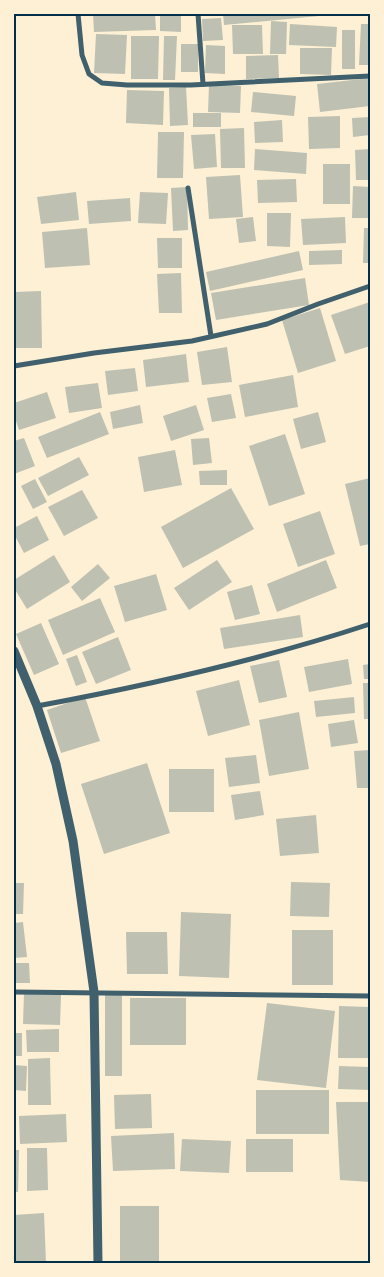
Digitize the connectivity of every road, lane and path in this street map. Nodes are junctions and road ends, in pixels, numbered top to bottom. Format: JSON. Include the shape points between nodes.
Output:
{"nodes":[{"id":1,"x":78,"y":14,"type":"edge"},
{"id":2,"x":198,"y":14,"type":"edge"},
{"id":3,"x":370,"y":76,"type":"edge"},
{"id":4,"x":203,"y":84,"type":"junction"},
{"id":5,"x":188,"y":188,"type":"dead end"},
{"id":6,"x":370,"y":286,"type":"edge"},
{"id":7,"x":211,"y":336,"type":"junction"},
{"id":8,"x":14,"y":366,"type":"edge"},
{"id":9,"x":370,"y":624,"type":"edge"},
{"id":10,"x":14,"y":651,"type":"edge"},
{"id":11,"x":38,"y":706,"type":"junction"},
{"id":12,"x":14,"y":992,"type":"edge"},
{"id":13,"x":94,"y":992,"type":"junction"},
{"id":14,"x":370,"y":996,"type":"edge"},
{"id":15,"x":98,"y":1263,"type":"edge"}],
"edges":[{"from":1,"to":4,"type":"street","via":[[82,55],[88,74],[102,83]]},
{"from":2,"to":4,"type":"street"},
{"from":3,"to":4,"type":"street"},
{"from":5,"to":7,"type":"street"},
{"from":6,"to":7,"type":"street","via":[[266,324]]},
{"from":7,"to":8,"type":"street"},
{"from":9,"to":11,"type":"street","via":[[258,658],[126,690]]},
{"from":10,"to":11,"type":"street"},
{"from":11,"to":13,"type":"street","via":[[56,764],[73,841]]},
{"from":12,"to":13,"type":"street"},
{"from":13,"to":14,"type":"street"},
{"from":13,"to":15,"type":"street"}]}
